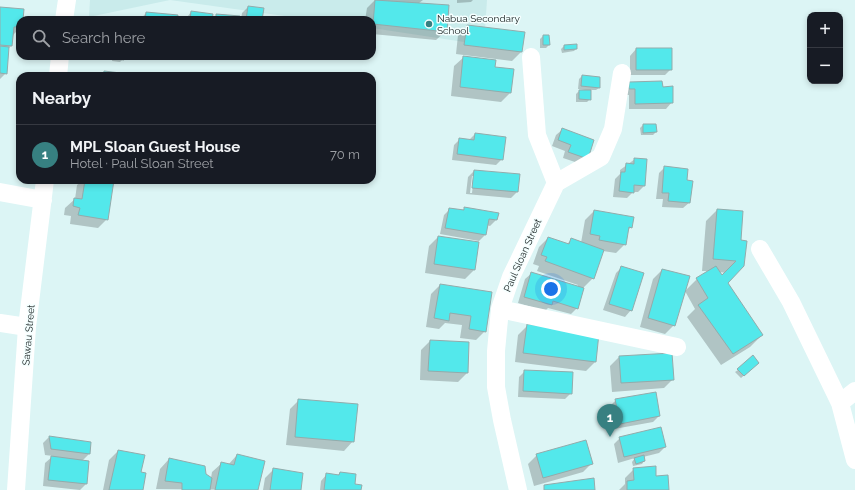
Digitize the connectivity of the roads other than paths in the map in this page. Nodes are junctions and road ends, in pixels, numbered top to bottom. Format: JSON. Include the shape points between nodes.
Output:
{"nodes":[{"id":1,"x":67,"y":0,"type":"edge"},
{"id":2,"x":65,"y":16,"type":"edge"},
{"id":3,"x":531,"y":57,"type":"dead end"},
{"id":4,"x":60,"y":60,"type":"edge"},
{"id":5,"x":58,"y":72,"type":"edge"},
{"id":6,"x":622,"y":73,"type":"dead end"},
{"id":7,"x":556,"y":183,"type":"junction"},
{"id":8,"x":45,"y":184,"type":"edge"},
{"id":9,"x":0,"y":192,"type":"edge"},
{"id":10,"x":43,"y":200,"type":"junction"},
{"id":11,"x":760,"y":249,"type":"dead end"},
{"id":12,"x":500,"y":309,"type":"junction"},
{"id":13,"x":0,"y":323,"type":"edge"},
{"id":14,"x":27,"y":327,"type":"junction"},
{"id":15,"x":677,"y":347,"type":"dead end"},
{"id":16,"x":855,"y":391,"type":"edge"},
{"id":17,"x":840,"y":403,"type":"junction"},
{"id":18,"x":855,"y":460,"type":"edge"},
{"id":19,"x":16,"y":490,"type":"edge"},
{"id":20,"x":518,"y":490,"type":"edge"}],
"edges":[{"from":1,"to":2,"type":"street"},
{"from":3,"to":7,"type":"street","via":[[537,135]]},
{"from":4,"to":5,"type":"street"},
{"from":6,"to":7,"type":"street","via":[[613,129],[601,158]]},
{"from":7,"to":12,"type":"street","name":"Paul Sloan Street","via":[[510,276]]},
{"from":8,"to":10,"type":"street","name":"Sawau Street"},
{"from":9,"to":10,"type":"street"},
{"from":10,"to":14,"type":"street","name":"Sawau Street"},
{"from":11,"to":17,"type":"street","via":[[791,302]]},
{"from":12,"to":15,"type":"street"},
{"from":12,"to":20,"type":"street","name":"Paul Sloan Street","via":[[496,387]]},
{"from":13,"to":14,"type":"street"},
{"from":14,"to":19,"type":"street","name":"Sawau Street"},
{"from":16,"to":17,"type":"street"},
{"from":17,"to":18,"type":"street"}]}
